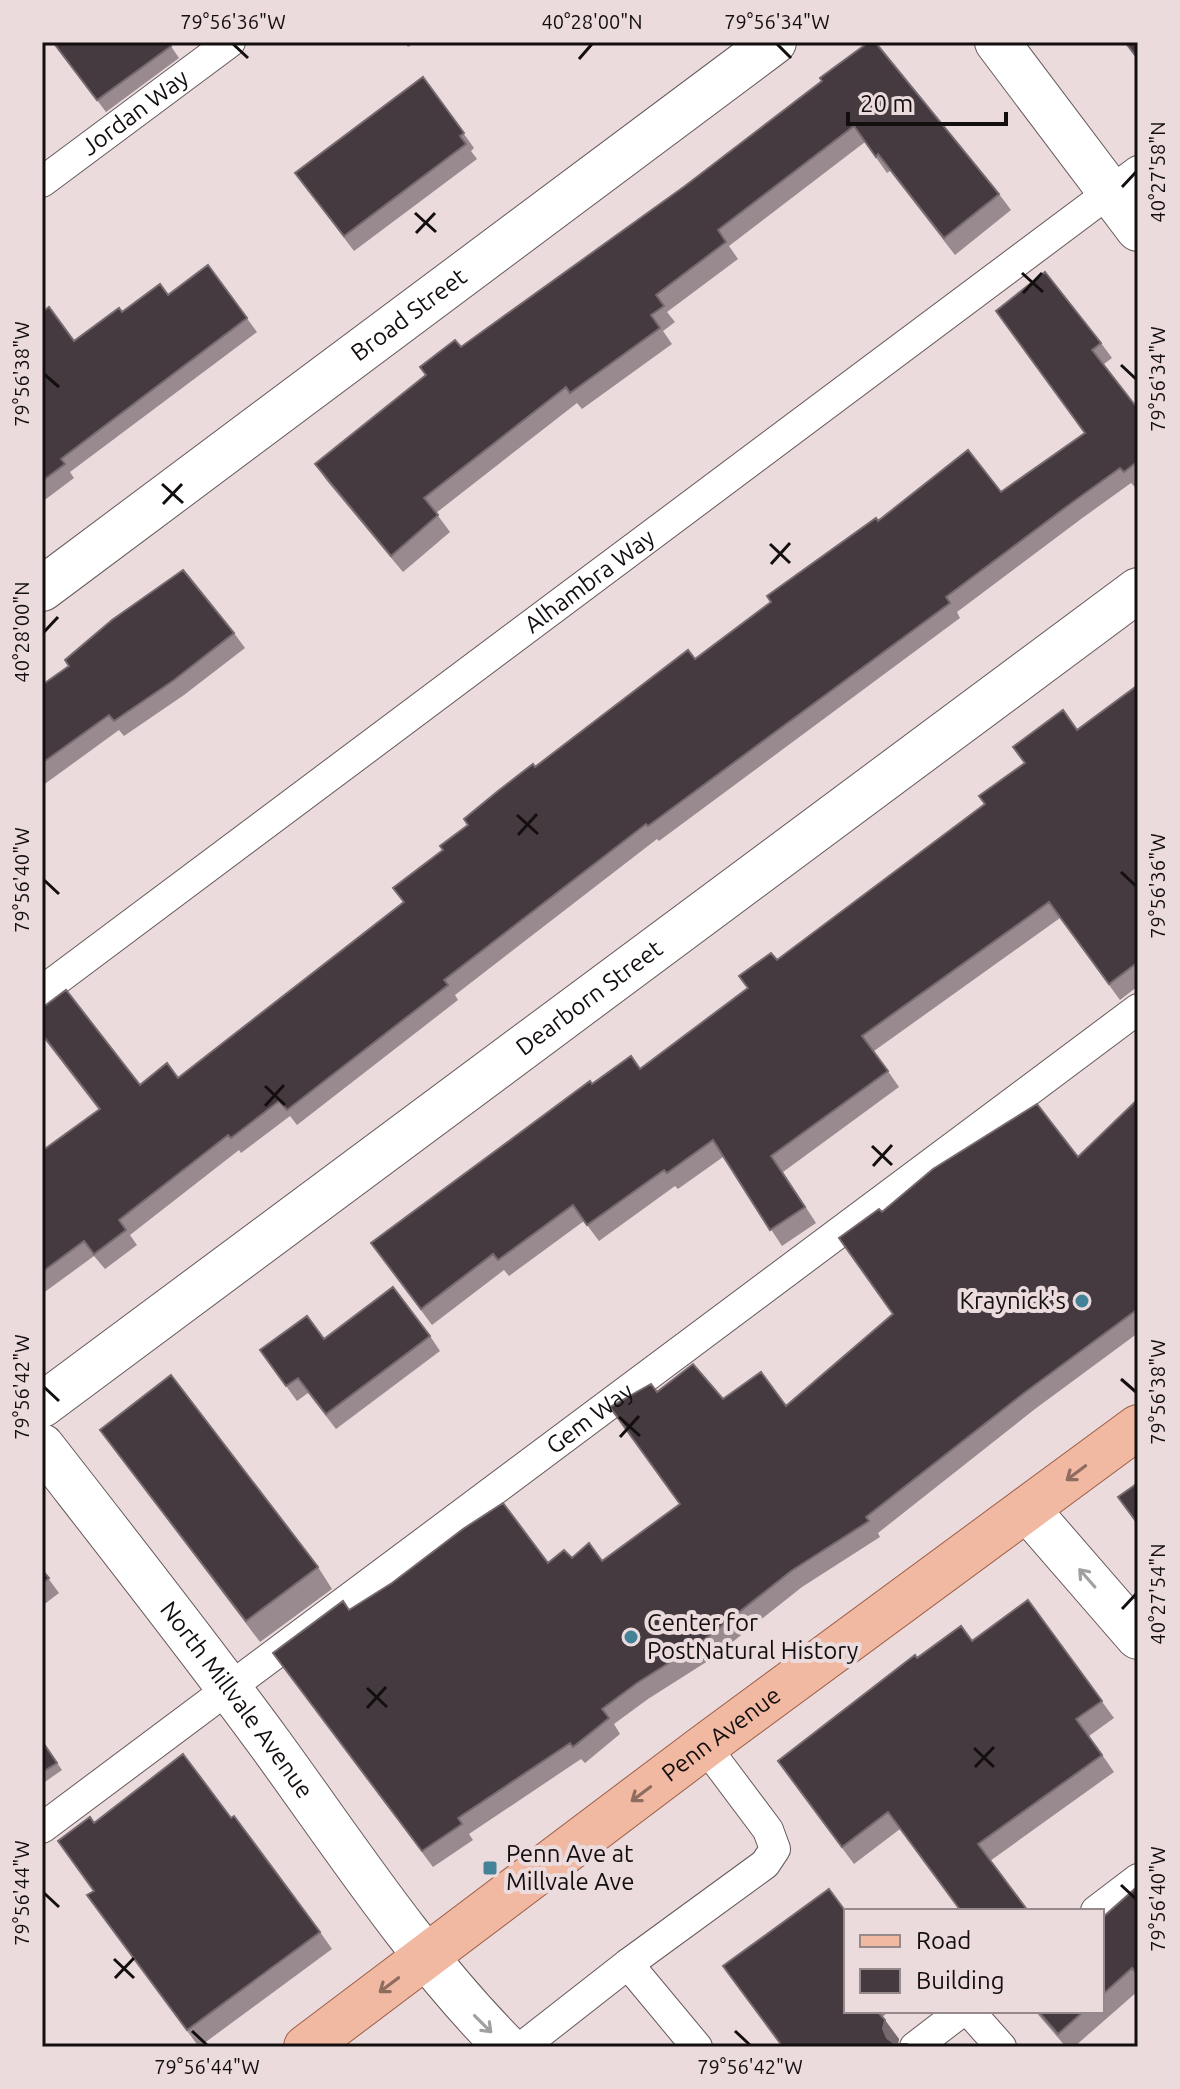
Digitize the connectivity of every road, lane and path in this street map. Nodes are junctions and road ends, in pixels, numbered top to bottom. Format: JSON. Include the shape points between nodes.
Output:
{"nodes":[{"id":1,"x":230,"y":42,"type":"edge"},
{"id":2,"x":774,"y":42,"type":"edge"},
{"id":3,"x":997,"y":42,"type":"edge"},
{"id":4,"x":1125,"y":181,"type":"edge"},
{"id":5,"x":42,"y":182,"type":"edge"},
{"id":6,"x":1138,"y":229,"type":"edge"},
{"id":7,"x":42,"y":589,"type":"edge"},
{"id":8,"x":1138,"y":590,"type":"edge"},
{"id":9,"x":42,"y":991,"type":"edge"},
{"id":10,"x":1138,"y":1009,"type":"edge"},
{"id":11,"x":42,"y":1405,"type":"edge"},
{"id":12,"x":1138,"y":1427,"type":"edge"},
{"id":13,"x":42,"y":1446,"type":"edge"},
{"id":14,"x":1027,"y":1509,"type":"junction"},
{"id":15,"x":1138,"y":1637,"type":"edge"},
{"id":16,"x":229,"y":1688,"type":"junction"},
{"id":17,"x":705,"y":1746,"type":"junction"},
{"id":18,"x":42,"y":1828,"type":"edge"},
{"id":19,"x":1138,"y":1879,"type":"edge"},
{"id":20,"x":1099,"y":1909,"type":"edge"},
{"id":21,"x":425,"y":1957,"type":"junction"},
{"id":22,"x":628,"y":1964,"type":"junction"},
{"id":23,"x":959,"y":2013,"type":"edge"},
{"id":24,"x":971,"y":2013,"type":"edge"},
{"id":25,"x":306,"y":2047,"type":"edge"},
{"id":26,"x":506,"y":2047,"type":"edge"},
{"id":27,"x":522,"y":2047,"type":"edge"},
{"id":28,"x":697,"y":2047,"type":"edge"},
{"id":29,"x":915,"y":2047,"type":"edge"},
{"id":30,"x":1001,"y":2047,"type":"edge"}],
"edges":[{"from":1,"to":5,"type":"lane","name":"Jordan Way"},
{"from":2,"to":7,"type":"street","name":"Broad Street"},
{"from":3,"to":4,"type":"street"},
{"from":4,"to":6,"type":"street"},
{"from":4,"to":9,"type":"lane","name":"Alhambra Way"},
{"from":8,"to":11,"type":"street","name":"Dearborn Street"},
{"from":10,"to":16,"type":"lane","name":"Gem Way"},
{"from":12,"to":14,"type":"main road","name":"Penn Avenue","one_way":true},
{"from":13,"to":16,"type":"street","name":"North Millvale Avenue"},
{"from":15,"to":14,"type":"street","one_way":true},
{"from":14,"to":17,"type":"main road","name":"Penn Avenue"},
{"from":16,"to":18,"type":"lane","name":"Gem Way"},
{"from":16,"to":21,"type":"street","name":"North Millvale Avenue"},
{"from":17,"to":21,"type":"main road","name":"Penn Avenue","one_way":true},
{"from":17,"to":22,"type":"lane","via":[[768,1830],[775,1849],[765,1864]]},
{"from":19,"to":20,"type":"lane"},
{"from":21,"to":25,"type":"main road","name":"Penn Avenue","one_way":true},
{"from":21,"to":26,"type":"street","name":"North Millvale Avenue","one_way":true},
{"from":22,"to":27,"type":"lane"},
{"from":22,"to":28,"type":"lane"},
{"from":23,"to":29,"type":"lane"},
{"from":24,"to":30,"type":"lane"}]}
